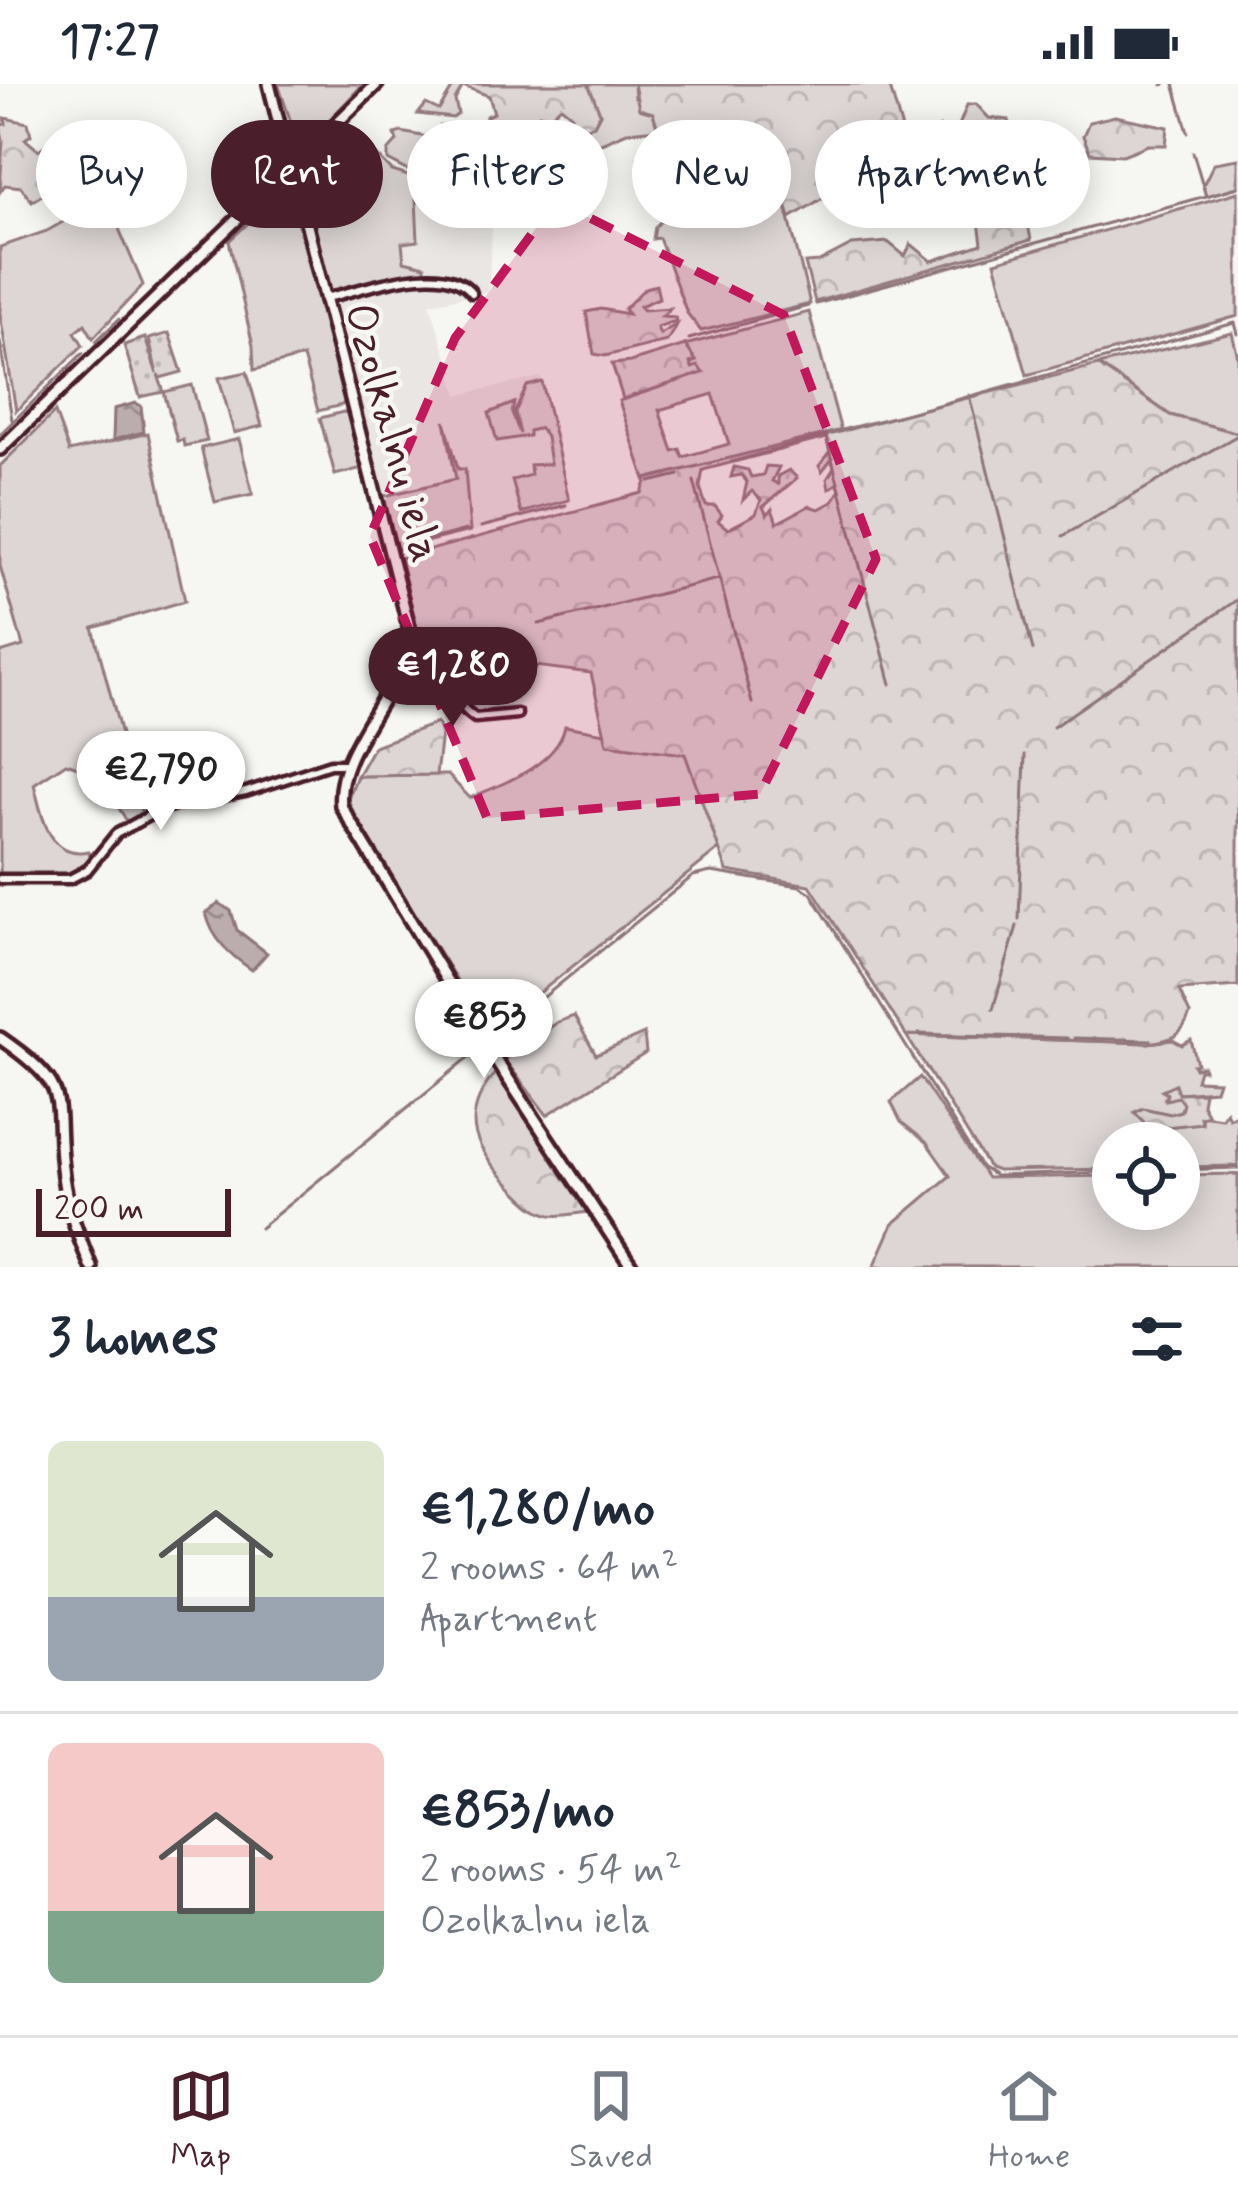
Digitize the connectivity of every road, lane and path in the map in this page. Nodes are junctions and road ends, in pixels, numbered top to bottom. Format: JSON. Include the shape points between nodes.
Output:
{"nodes":[{"id":1,"x":269,"y":84,"type":"edge"},
{"id":2,"x":377,"y":84,"type":"edge"},
{"id":3,"x":280,"y":120,"type":"edge"},
{"id":4,"x":341,"y":120,"type":"edge"},
{"id":5,"x":230,"y":228,"type":"edge"},
{"id":6,"x":309,"y":228,"type":"edge"},
{"id":7,"x":472,"y":292,"type":"dead end"},
{"id":8,"x":326,"y":298,"type":"junction"},
{"id":9,"x":0,"y":449,"type":"edge"},
{"id":10,"x":409,"y":649,"type":"junction"},
{"id":11,"x":517,"y":714,"type":"dead end"},
{"id":12,"x":348,"y":764,"type":"junction"},
{"id":13,"x":0,"y":878,"type":"edge"},
{"id":14,"x":0,"y":1039,"type":"edge"},
{"id":15,"x":630,"y":1266,"type":"edge"},
{"id":16,"x":91,"y":1267,"type":"edge"}],
"edges":[{"from":1,"to":3,"type":"street","name":"Ozolkalnu iela"},
{"from":2,"to":4,"type":"street"},
{"from":5,"to":9,"type":"street"},
{"from":6,"to":8,"type":"street","name":"Ozolkalnu iela"},
{"from":7,"to":8,"type":"street","via":[[427,274]]},
{"from":8,"to":10,"type":"street","name":"Ozolkalnu iela","via":[[409,618]]},
{"from":10,"to":11,"type":"street","via":[[430,662],[475,718]]},
{"from":10,"to":12,"type":"street"},
{"from":12,"to":13,"type":"street","via":[[163,808],[116,835],[70,878]]},
{"from":12,"to":15,"type":"street","via":[[340,795],[345,815]]},
{"from":14,"to":16,"type":"street","via":[[35,1062],[58,1098],[64,1186]]}]}
